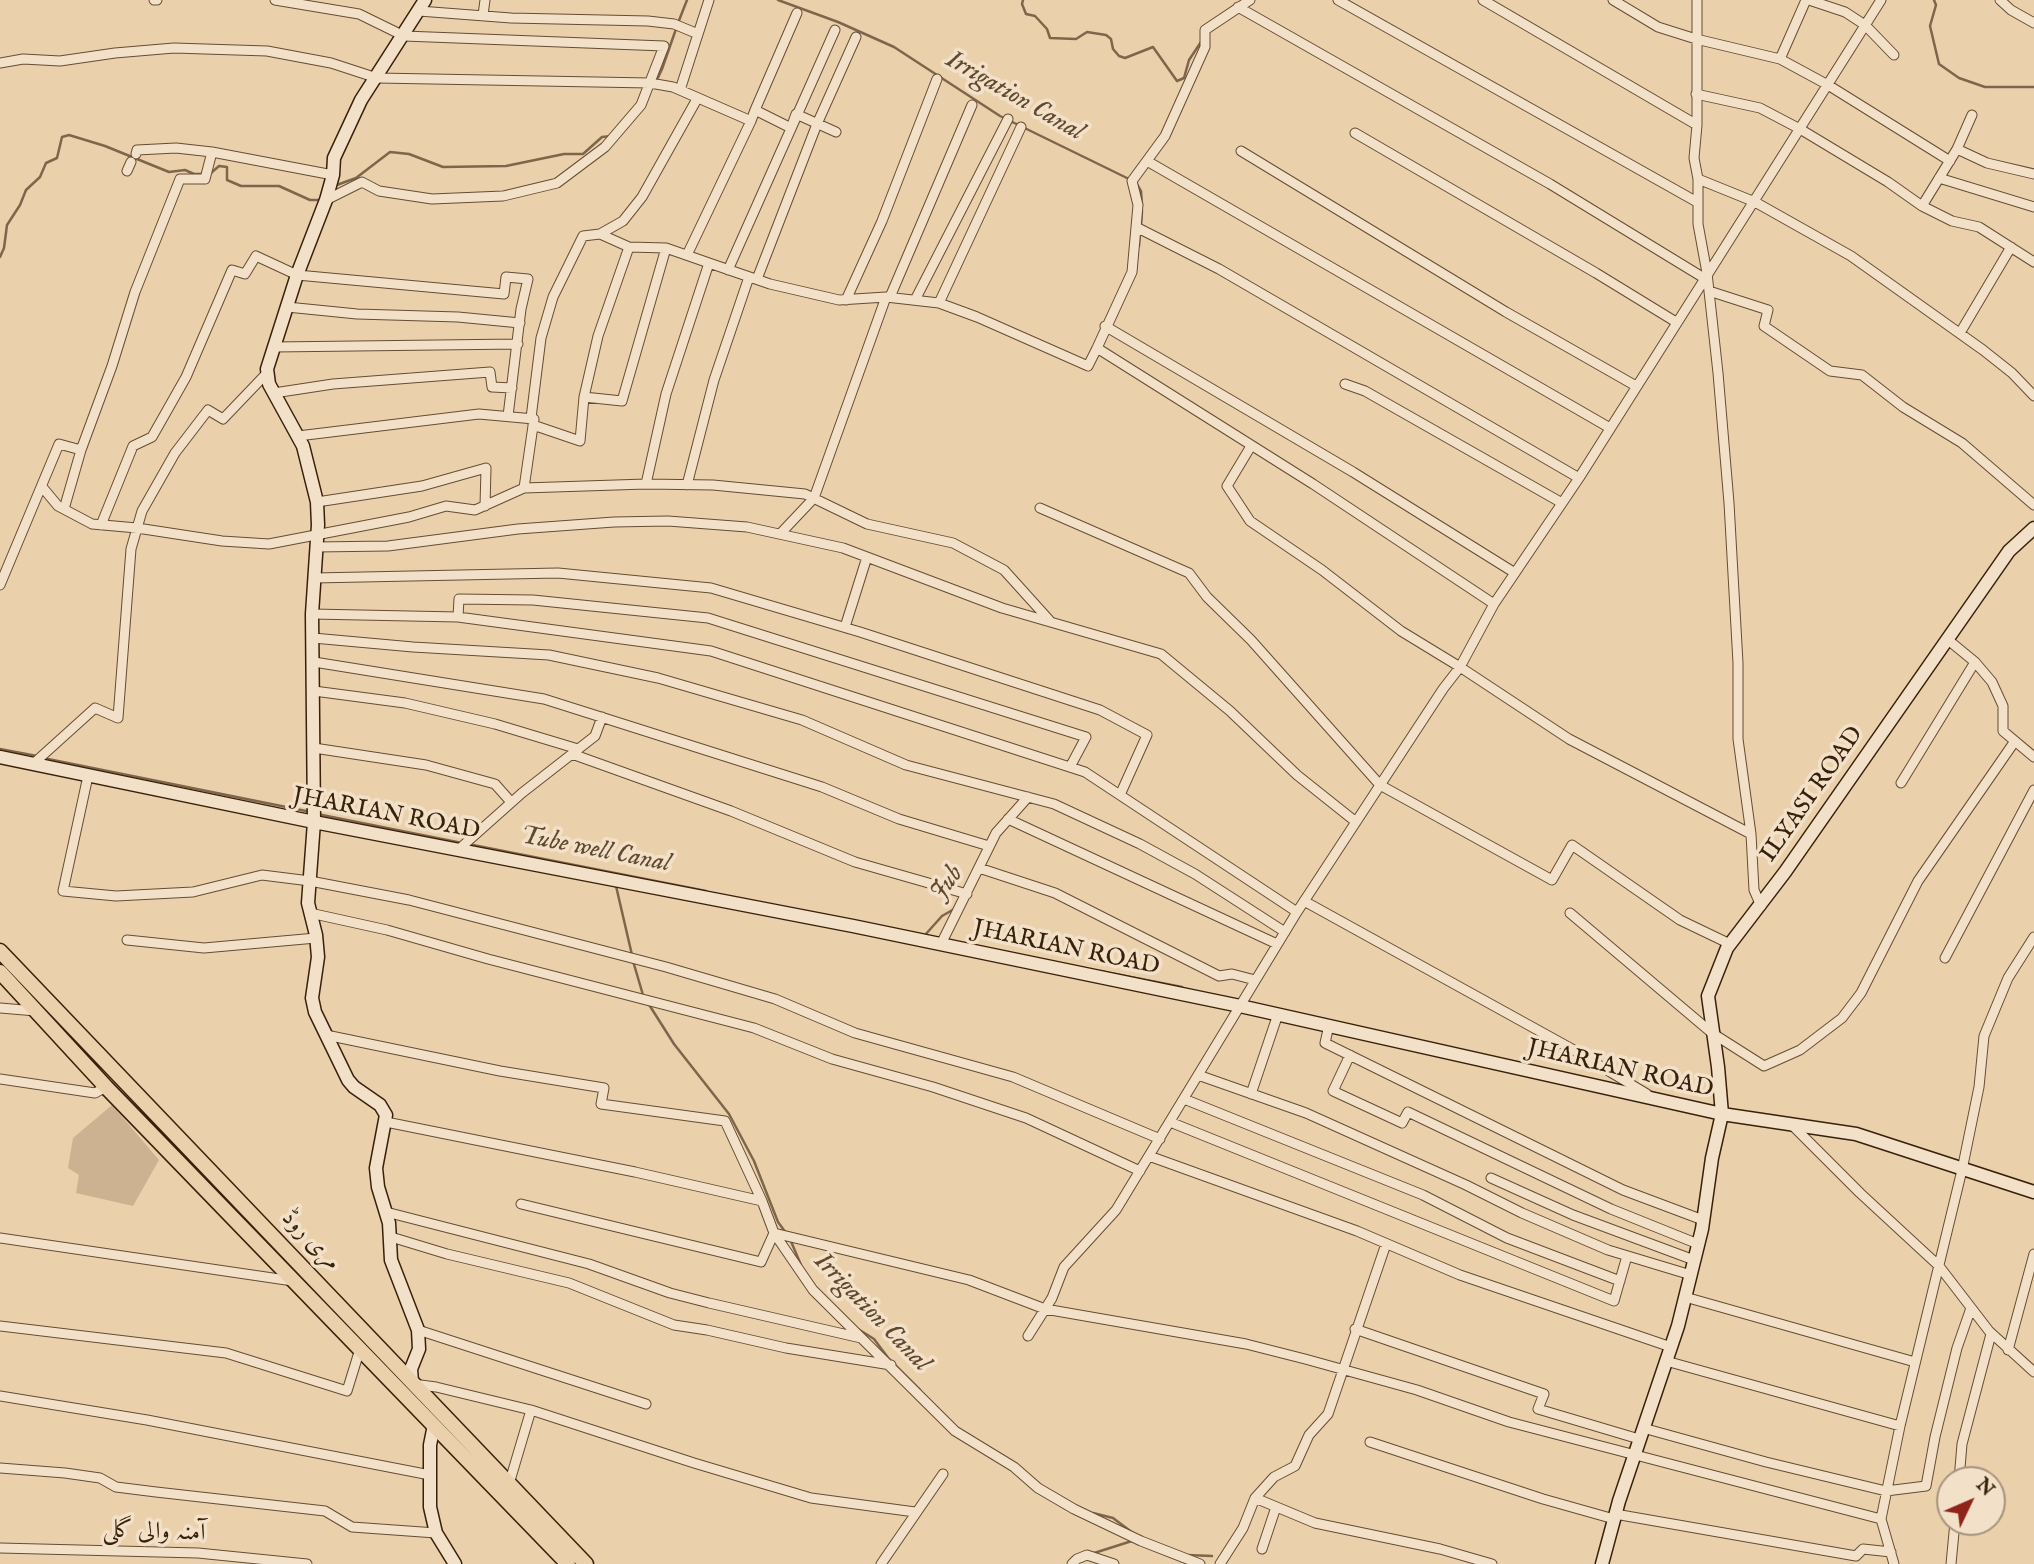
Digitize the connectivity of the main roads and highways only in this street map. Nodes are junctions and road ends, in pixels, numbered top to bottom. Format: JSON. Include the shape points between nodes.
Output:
{"nodes":[{"id":1,"x":422,"y":5,"type":"edge"},
{"id":2,"x":2034,"y":528,"type":"edge"},
{"id":3,"x":0,"y":757,"type":"edge"},
{"id":4,"x":314,"y":822,"type":"junction"},
{"id":5,"x":0,"y":951,"type":"edge"},
{"id":6,"x":0,"y":972,"type":"edge"},
{"id":7,"x":1722,"y":1114,"type":"junction"},
{"id":8,"x":178,"y":1139,"type":"junction"},
{"id":9,"x":167,"y":1150,"type":"junction"},
{"id":10,"x":2034,"y":1192,"type":"edge"},
{"id":11,"x":412,"y":1383,"type":"junction"},
{"id":12,"x":434,"y":1425,"type":"junction"},
{"id":13,"x":455,"y":1564,"type":"edge"},
{"id":14,"x":568,"y":1564,"type":"edge"},
{"id":15,"x":586,"y":1564,"type":"edge"},
{"id":16,"x":1602,"y":1564,"type":"edge"}],
"edges":[{"from":1,"to":4,"type":"main road","via":[[362,100],[334,158],[326,200],[267,373],[298,436],[317,502],[312,614]]},
{"from":2,"to":7,"type":"main road","name":"ILYASI ROAD","via":[[2009,551],[1730,944],[1708,996]]},
{"from":3,"to":4,"type":"main road","name":"JHARIAN ROAD"},
{"from":4,"to":7,"type":"main road","name":"JHARIAN ROAD","via":[[1240,1006]]},
{"from":4,"to":11,"type":"main road","via":[[308,903],[318,957],[312,998],[348,1080],[385,1111],[376,1168],[391,1237],[391,1260],[418,1331]]},
{"from":5,"to":8,"type":"main road","name":"مری روڈ"},
{"from":6,"to":9,"type":"main road","name":"مری روڈ"},
{"from":7,"to":10,"type":"main road","name":"JHARIAN ROAD","via":[[1856,1134]]},
{"from":7,"to":16,"type":"main road","name":"ILYASI ROAD","via":[[1691,1275]]},
{"from":8,"to":9,"type":"main road"},
{"from":8,"to":11,"type":"main road","name":"مری روڈ"},
{"from":9,"to":12,"type":"main road","name":"مری روڈ"},
{"from":11,"to":15,"type":"main road","name":"مری روڈ"},
{"from":12,"to":13,"type":"main road","via":[[430,1507],[436,1533]]},
{"from":12,"to":14,"type":"main road","name":"مری روڈ"}]}
